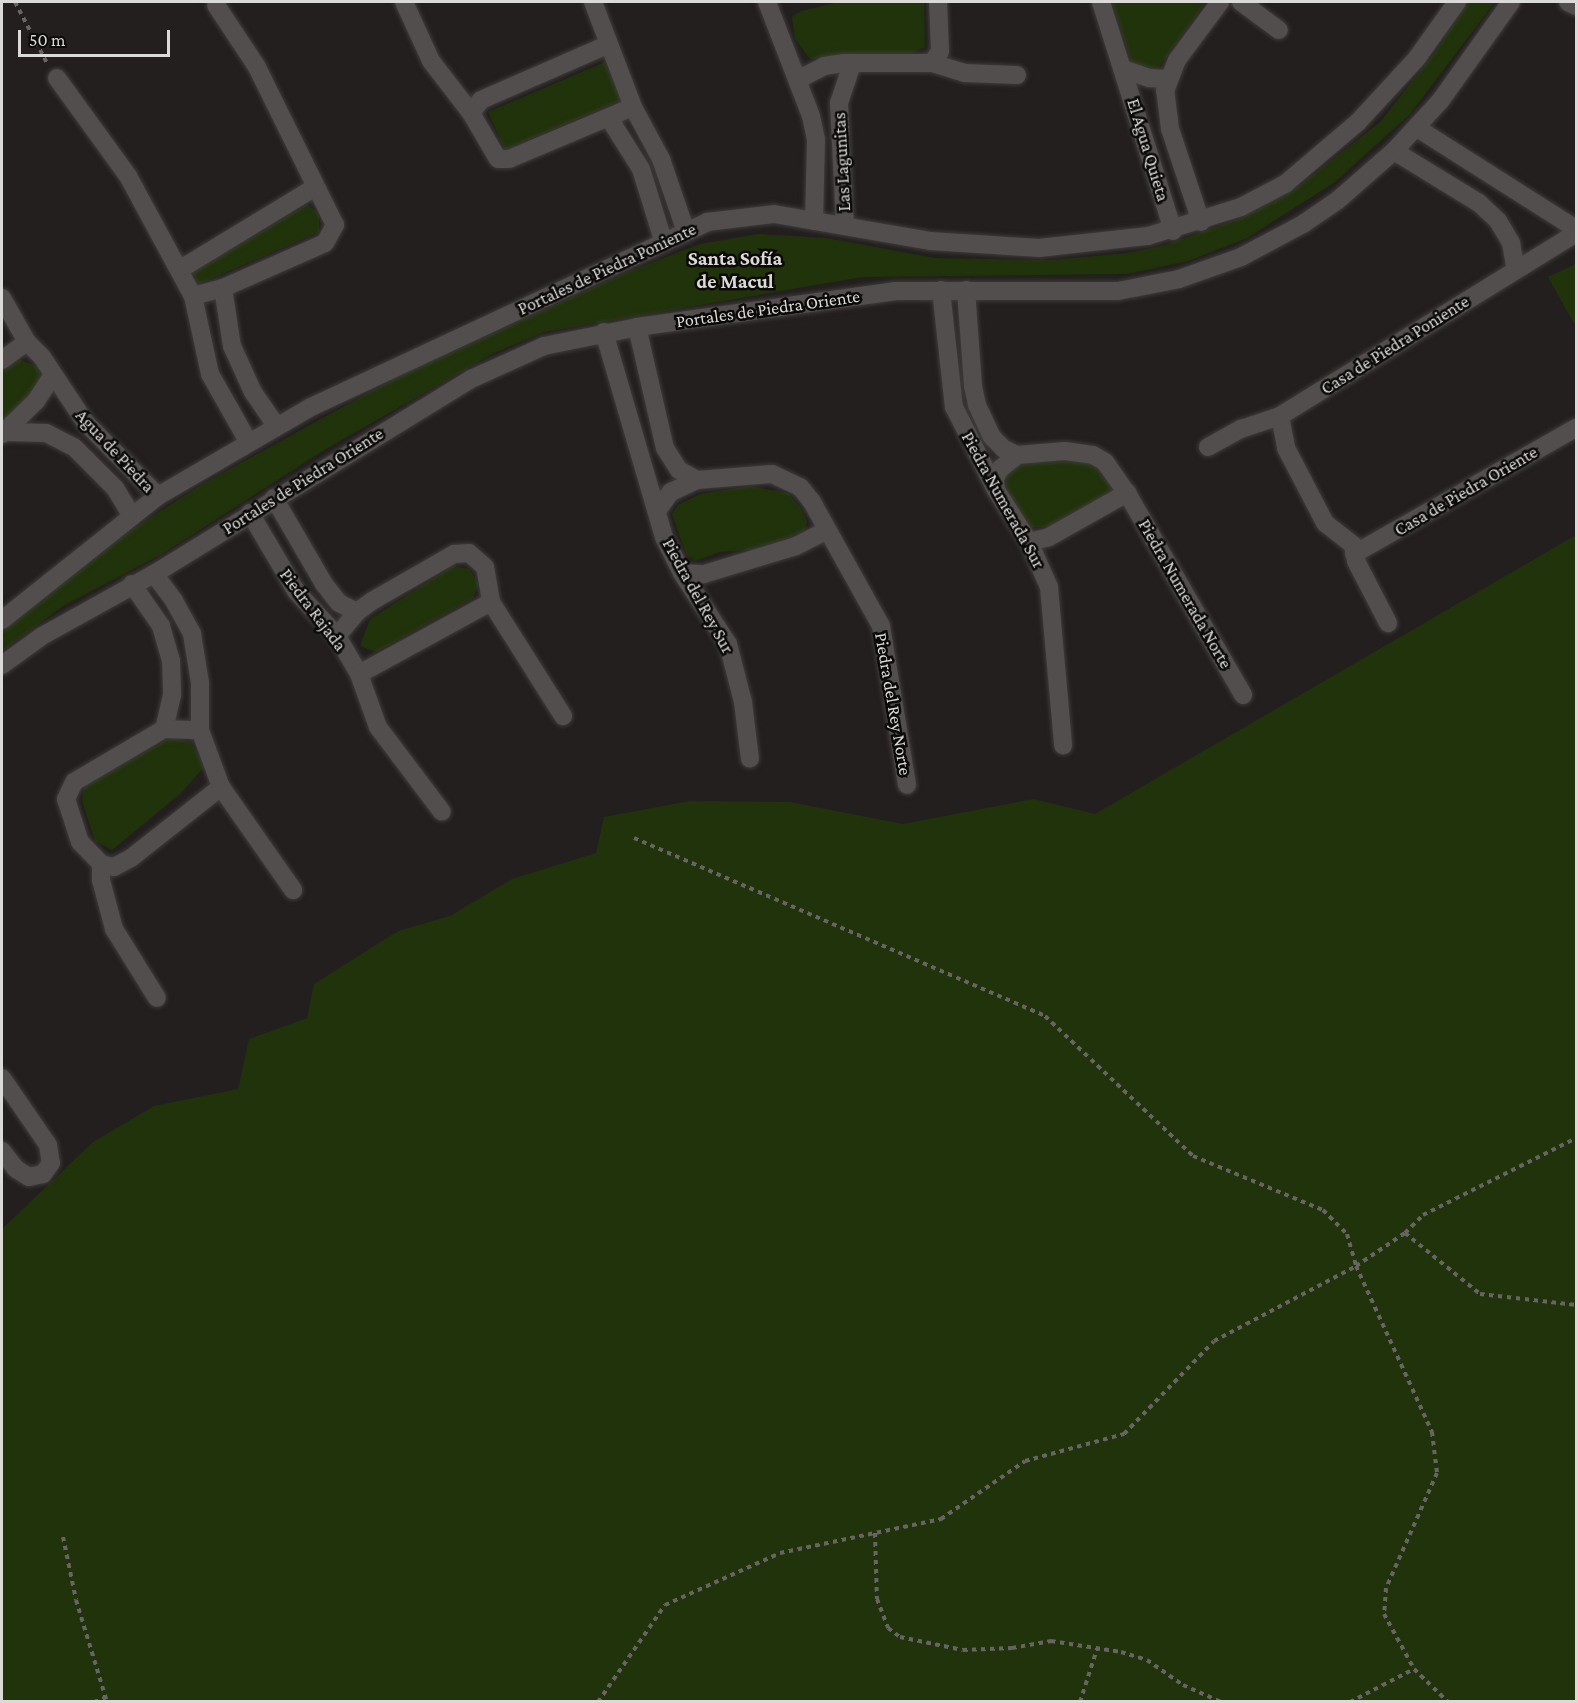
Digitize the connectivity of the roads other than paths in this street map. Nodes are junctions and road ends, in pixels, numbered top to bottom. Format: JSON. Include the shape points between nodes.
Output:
{"nodes":[{"id":1,"x":404,"y":2,"type":"edge"},
{"id":2,"x":593,"y":2,"type":"edge"},
{"id":3,"x":771,"y":2,"type":"edge"},
{"id":4,"x":938,"y":2,"type":"edge"},
{"id":5,"x":1101,"y":2,"type":"edge"},
{"id":6,"x":1220,"y":2,"type":"edge"},
{"id":7,"x":1241,"y":2,"type":"edge"},
{"id":8,"x":1457,"y":2,"type":"edge"},
{"id":9,"x":1511,"y":2,"type":"edge"},
{"id":10,"x":1568,"y":2,"type":"edge"},
{"id":11,"x":216,"y":5,"type":"dead end"},
{"id":12,"x":1576,"y":6,"type":"edge"},
{"id":13,"x":1280,"y":30,"type":"dead end"},
{"id":14,"x":607,"y":45,"type":"junction"},
{"id":15,"x":932,"y":63,"type":"junction"},
{"id":16,"x":852,"y":64,"type":"junction"},
{"id":17,"x":1123,"y":69,"type":"junction"},
{"id":18,"x":1017,"y":75,"type":"dead end"},
{"id":19,"x":57,"y":78,"type":"road end"},
{"id":20,"x":799,"y":79,"type":"junction"},
{"id":21,"x":1167,"y":80,"type":"junction"},
{"id":22,"x":633,"y":107,"type":"junction"},
{"id":23,"x":471,"y":113,"type":"junction"},
{"id":24,"x":609,"y":118,"type":"junction"},
{"id":25,"x":1417,"y":128,"type":"junction"},
{"id":26,"x":1394,"y":151,"type":"junction"},
{"id":27,"x":314,"y":188,"type":"junction"},
{"id":28,"x":814,"y":221,"type":"junction"},
{"id":29,"x":1201,"y":222,"type":"junction"},
{"id":30,"x":845,"y":226,"type":"junction"},
{"id":31,"x":685,"y":229,"type":"junction"},
{"id":32,"x":1576,"y":229,"type":"edge"},
{"id":33,"x":1173,"y":231,"type":"junction"},
{"id":34,"x":1576,"y":234,"type":"edge"},
{"id":35,"x":663,"y":240,"type":"junction"},
{"id":36,"x":179,"y":270,"type":"junction"},
{"id":37,"x":1516,"y":270,"type":"junction"},
{"id":38,"x":224,"y":288,"type":"junction"},
{"id":39,"x":941,"y":290,"type":"junction"},
{"id":40,"x":966,"y":290,"type":"junction"},
{"id":41,"x":193,"y":296,"type":"junction"},
{"id":42,"x":2,"y":298,"type":"edge"},
{"id":43,"x":637,"y":327,"type":"junction"},
{"id":44,"x":604,"y":333,"type":"junction"},
{"id":45,"x":27,"y":342,"type":"junction"},
{"id":46,"x":2,"y":360,"type":"edge"},
{"id":47,"x":53,"y":375,"type":"junction"},
{"id":48,"x":1280,"y":416,"type":"junction"},
{"id":49,"x":277,"y":427,"type":"junction"},
{"id":50,"x":1576,"y":428,"type":"edge"},
{"id":51,"x":3,"y":433,"type":"edge"},
{"id":52,"x":249,"y":442,"type":"junction"},
{"id":53,"x":1208,"y":447,"type":"dead end"},
{"id":54,"x":1017,"y":455,"type":"junction"},
{"id":55,"x":697,"y":480,"type":"junction"},
{"id":56,"x":996,"y":490,"type":"junction"},
{"id":57,"x":1127,"y":492,"type":"junction"},
{"id":58,"x":158,"y":496,"type":"junction"},
{"id":59,"x":274,"y":498,"type":"junction"},
{"id":60,"x":657,"y":511,"type":"junction"},
{"id":61,"x":250,"y":513,"type":"junction"},
{"id":62,"x":131,"y":515,"type":"junction"},
{"id":63,"x":827,"y":530,"type":"junction"},
{"id":64,"x":1029,"y":542,"type":"junction"},
{"id":65,"x":1354,"y":554,"type":"junction"},
{"id":66,"x":682,"y":573,"type":"junction"},
{"id":67,"x":153,"y":574,"type":"junction"},
{"id":68,"x":132,"y":584,"type":"junction"},
{"id":69,"x":491,"y":602,"type":"junction"},
{"id":70,"x":357,"y":612,"type":"junction"},
{"id":71,"x":2,"y":620,"type":"edge"},
{"id":72,"x":1388,"y":622,"type":"dead end"},
{"id":73,"x":337,"y":636,"type":"junction"},
{"id":74,"x":2,"y":665,"type":"edge"},
{"id":75,"x":359,"y":674,"type":"junction"},
{"id":76,"x":1243,"y":695,"type":"dead end"},
{"id":77,"x":563,"y":716,"type":"dead end"},
{"id":78,"x":164,"y":729,"type":"junction"},
{"id":79,"x":200,"y":730,"type":"junction"},
{"id":80,"x":1063,"y":746,"type":"dead end"},
{"id":81,"x":750,"y":759,"type":"dead end"},
{"id":82,"x":907,"y":784,"type":"dead end"},
{"id":83,"x":221,"y":787,"type":"junction"},
{"id":84,"x":442,"y":812,"type":"dead end"},
{"id":85,"x":101,"y":864,"type":"junction"},
{"id":86,"x":293,"y":890,"type":"dead end"},
{"id":87,"x":157,"y":998,"type":"dead end"},
{"id":88,"x":2,"y":1078,"type":"edge"},
{"id":89,"x":2,"y":1151,"type":"edge"}],
"edges":[{"from":1,"to":23,"type":"street","via":[[431,61]]},
{"from":2,"to":14,"type":"street"},
{"from":3,"to":20,"type":"street","name":"Las Lagunitas"},
{"from":4,"to":15,"type":"street","via":[[940,51]]},
{"from":5,"to":17,"type":"street","name":"El Agua Quieta"},
{"from":6,"to":21,"type":"street"},
{"from":7,"to":13,"type":"street"},
{"from":8,"to":29,"type":"street","name":"Portales de Piedra Poniente","via":[[1417,58],[1322,156],[1262,198]]},
{"from":9,"to":25,"type":"street","name":"Portales de Piedra Oriente","via":[[1463,72]]},
{"from":10,"to":12,"type":"street"},
{"from":11,"to":27,"type":"street","via":[[257,67]]},
{"from":14,"to":22,"type":"street"},
{"from":14,"to":23,"type":"street","via":[[481,100]]},
{"from":15,"to":16,"type":"street"},
{"from":15,"to":18,"type":"street","via":[[964,73]]},
{"from":16,"to":20,"type":"street","via":[[824,66]]},
{"from":16,"to":30,"type":"street","name":"Las Lagunitas","via":[[839,103]]},
{"from":17,"to":21,"type":"street","name":"El Agua Quieta","via":[[1138,76]]},
{"from":17,"to":33,"type":"street","name":"El Agua Quieta"},
{"from":19,"to":36,"type":"street","via":[[128,176]]},
{"from":20,"to":28,"type":"street","name":"Las Lagunitas","via":[[816,140]]},
{"from":21,"to":29,"type":"street","name":"El Agua Quieta","via":[[1166,115]]},
{"from":22,"to":24,"type":"street"},
{"from":22,"to":31,"type":"street","via":[[661,159]]},
{"from":23,"to":24,"type":"street","via":[[493,155],[509,159]]},
{"from":24,"to":35,"type":"street","via":[[641,169]]},
{"from":25,"to":26,"type":"street","name":"Portales de Piedra Oriente"},
{"from":25,"to":32,"type":"street"},
{"from":26,"to":37,"type":"street","via":[[1479,203],[1498,221],[1511,243]]},
{"from":26,"to":40,"type":"street","name":"Portales de Piedra Oriente","via":[[1338,200],[1303,224],[1210,269],[1118,291]]},
{"from":27,"to":36,"type":"street"},
{"from":27,"to":38,"type":"street","via":[[332,215],[333,235],[325,243]]},
{"from":28,"to":30,"type":"street","name":"Portales de Piedra Poniente"},
{"from":28,"to":31,"type":"street","name":"Portales de Piedra Poniente","via":[[754,214]]},
{"from":29,"to":33,"type":"street","name":"Portales de Piedra Poniente"},
{"from":30,"to":33,"type":"street","name":"Portales de Piedra Poniente","via":[[930,241],[1002,247],[1071,246]]},
{"from":31,"to":35,"type":"street","name":"Portales de Piedra Poniente"},
{"from":34,"to":37,"type":"street","name":"Casa de Piedra Poniente"},
{"from":35,"to":49,"type":"street","name":"Portales de Piedra Poniente"},
{"from":36,"to":41,"type":"street"},
{"from":37,"to":48,"type":"street","name":"Casa de Piedra Poniente"},
{"from":38,"to":41,"type":"street"},
{"from":38,"to":49,"type":"street","via":[[232,346],[252,392]]},
{"from":39,"to":40,"type":"street","name":"Portales de Piedra Oriente"},
{"from":39,"to":43,"type":"street","name":"Portales de Piedra Oriente","via":[[896,291]]},
{"from":39,"to":56,"type":"street","name":"Piedra Numerada Sur","via":[[954,407]]},
{"from":40,"to":54,"type":"street","via":[[976,405],[992,437]]},
{"from":41,"to":52,"type":"street","via":[[210,374]]},
{"from":42,"to":45,"type":"street","name":"Agua de Piedra"},
{"from":43,"to":44,"type":"street","name":"Portales de Piedra Oriente"},
{"from":43,"to":55,"type":"street","via":[[665,448],[679,470]]},
{"from":44,"to":59,"type":"street","name":"Portales de Piedra Oriente","via":[[544,346],[500,364]]},
{"from":44,"to":60,"type":"street","name":"Piedra del Rey Sur"},
{"from":45,"to":46,"type":"street"},
{"from":45,"to":47,"type":"street","name":"Agua de Piedra"},
{"from":47,"to":51,"type":"street","via":[[36,401]]},
{"from":47,"to":58,"type":"street","name":"Agua de Piedra","via":[[85,422]]},
{"from":48,"to":53,"type":"street","name":"Casa de Piedra Poniente","via":[[1241,429]]},
{"from":48,"to":65,"type":"street","via":[[1286,448],[1325,524],[1353,545]]},
{"from":49,"to":52,"type":"street","name":"Portales de Piedra Poniente"},
{"from":50,"to":65,"type":"street","name":"Casa de Piedra Oriente"},
{"from":51,"to":62,"type":"street","name":"Agua de Piedra","via":[[46,433],[74,447],[115,488]]},
{"from":52,"to":58,"type":"street","name":"Portales de Piedra Poniente"},
{"from":54,"to":56,"type":"street","via":[[1000,469],[995,478]]},
{"from":54,"to":57,"type":"street","name":"Piedra Numerada Norte","via":[[1065,451],[1093,455],[1105,462]]},
{"from":55,"to":60,"type":"street","name":"Piedra del Rey Norte","via":[[671,492]]},
{"from":55,"to":63,"type":"street","name":"Piedra del Rey Norte","via":[[759,472],[786,479],[812,502]]},
{"from":56,"to":64,"type":"street","name":"Piedra Numerada Sur"},
{"from":57,"to":64,"type":"street","via":[[1049,537]]},
{"from":57,"to":76,"type":"street","name":"Piedra Numerada Norte"},
{"from":58,"to":62,"type":"street","name":"Portales de Piedra Poniente"},
{"from":59,"to":61,"type":"street","name":"Portales de Piedra Oriente"},
{"from":59,"to":70,"type":"street","via":[[324,584],[339,603]]},
{"from":60,"to":66,"type":"street","name":"Piedra del Rey Sur"},
{"from":61,"to":67,"type":"street","name":"Portales de Piedra Oriente"},
{"from":61,"to":73,"type":"street","name":"Piedra Rajada","via":[[296,591]]},
{"from":62,"to":71,"type":"street","name":"Portales de Piedra Poniente"},
{"from":63,"to":66,"type":"street","via":[[796,546],[704,574]]},
{"from":63,"to":82,"type":"street","name":"Piedra del Rey Norte","via":[[881,626]]},
{"from":64,"to":80,"type":"street","name":"Piedra Numerada Sur","via":[[1049,587],[1053,608]]},
{"from":65,"to":72,"type":"street"},
{"from":66,"to":81,"type":"street","name":"Piedra del Rey Sur","via":[[728,644],[743,702]]},
{"from":67,"to":68,"type":"street","name":"Portales de Piedra Oriente"},
{"from":67,"to":79,"type":"street","via":[[192,634],[200,683]]},
{"from":68,"to":74,"type":"street","name":"Portales de Piedra Oriente","via":[[42,636]]},
{"from":68,"to":78,"type":"street","via":[[161,627],[171,660],[172,694]]},
{"from":69,"to":70,"type":"street","via":[[484,567],[478,558],[462,552]]},
{"from":69,"to":75,"type":"street"},
{"from":69,"to":77,"type":"street"},
{"from":70,"to":73,"type":"street"},
{"from":73,"to":75,"type":"street","name":"Piedra Rajada"},
{"from":75,"to":84,"type":"street","name":"Piedra Rajada","via":[[378,727]]},
{"from":78,"to":79,"type":"street"},
{"from":78,"to":85,"type":"street","via":[[74,782],[66,799],[80,842]]},
{"from":79,"to":83,"type":"street"},
{"from":83,"to":85,"type":"street","via":[[131,858],[114,867]]},
{"from":83,"to":86,"type":"street"},
{"from":85,"to":87,"type":"street","via":[[101,880],[114,929]]},
{"from":88,"to":89,"type":"street","via":[[48,1145],[51,1163],[43,1174],[29,1177],[15,1169]]}]}
